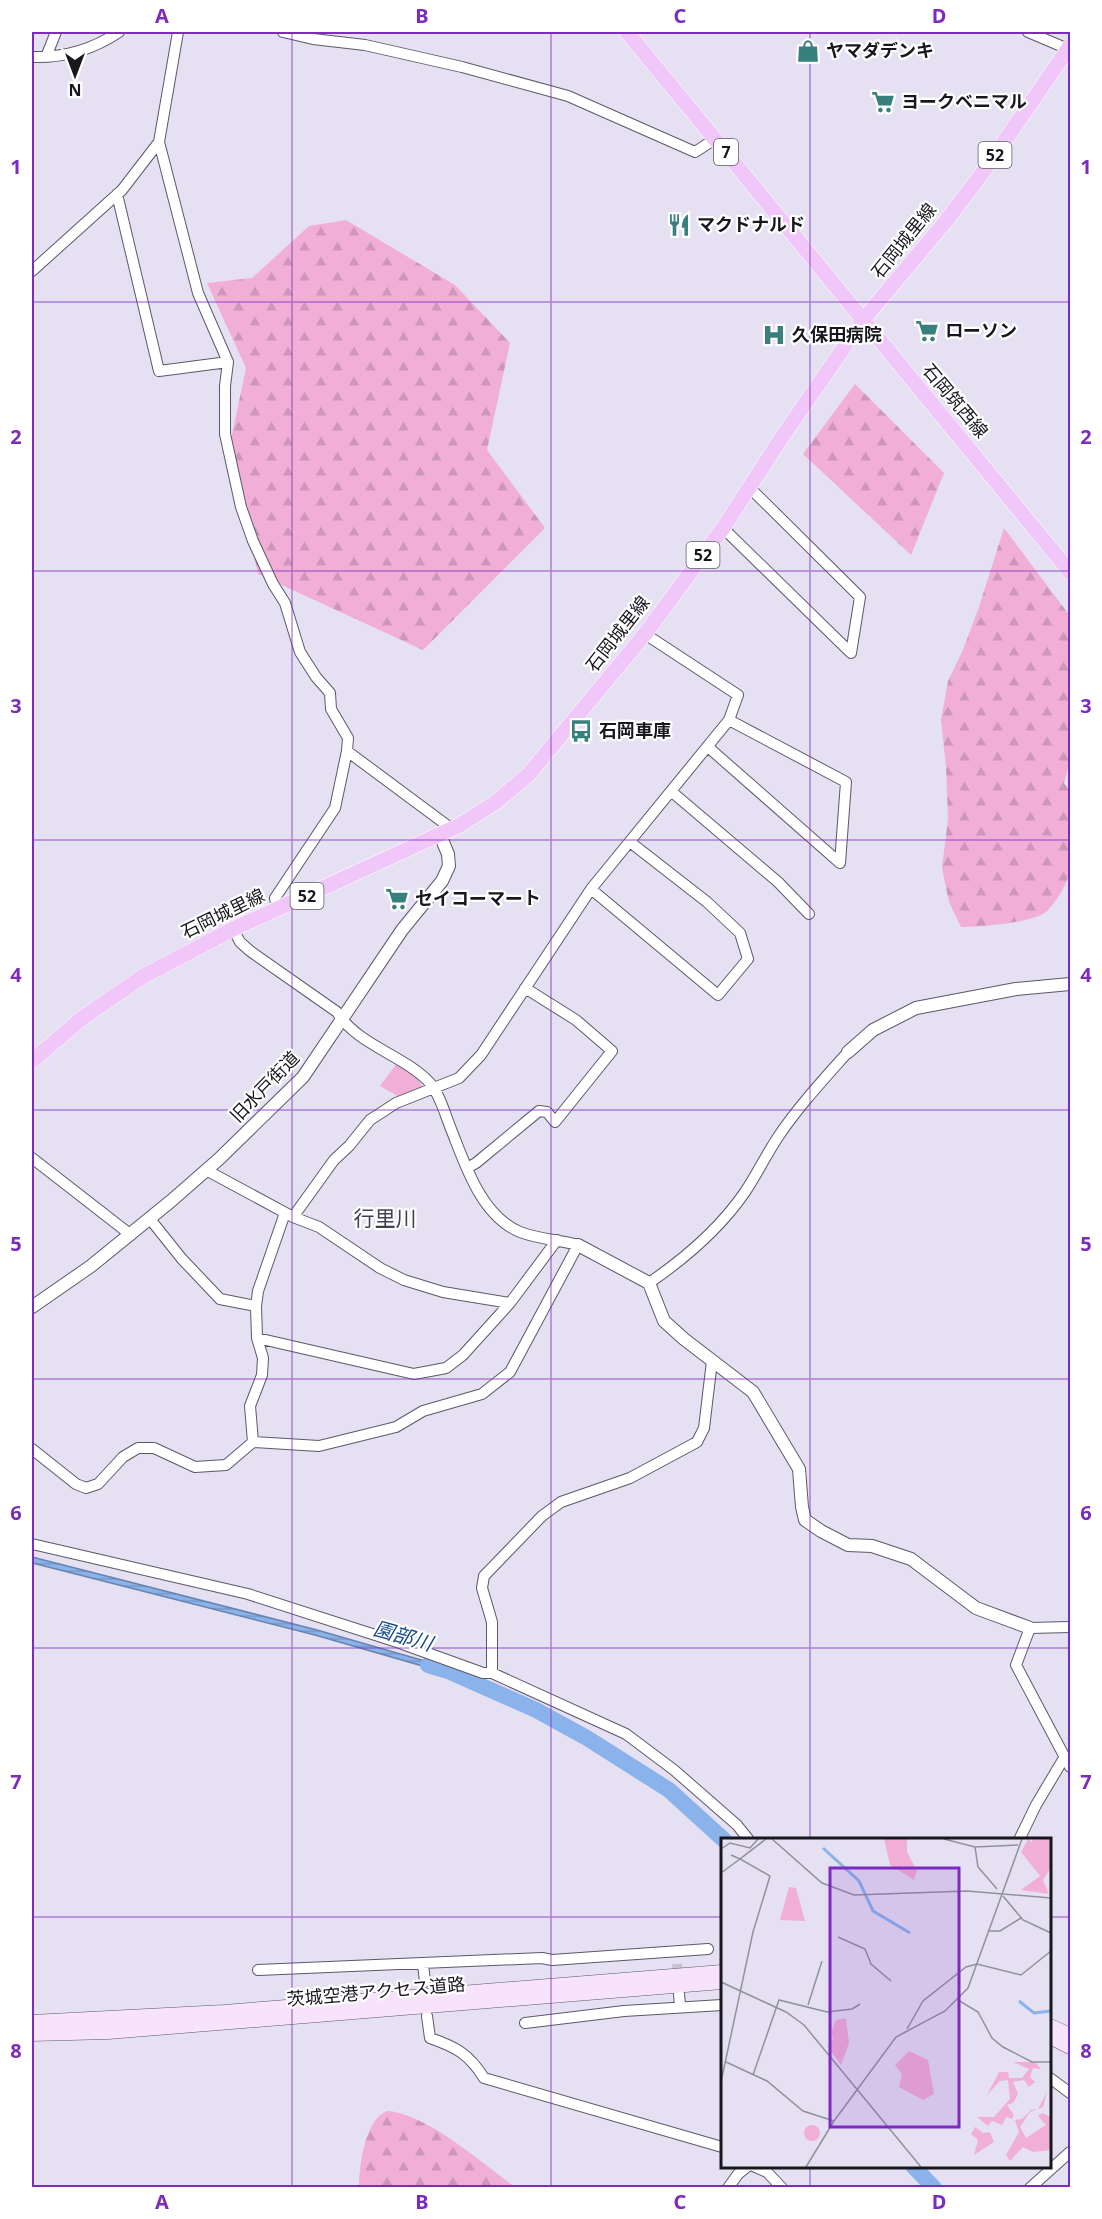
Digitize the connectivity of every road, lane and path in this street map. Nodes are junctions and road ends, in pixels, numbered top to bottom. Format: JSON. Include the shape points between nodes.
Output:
{"nodes":[{"id":1,"x":56,"y":32,"type":"edge"},
{"id":2,"x":119,"y":32,"type":"edge"},
{"id":3,"x":178,"y":32,"type":"edge"},
{"id":4,"x":283,"y":32,"type":"edge"},
{"id":5,"x":627,"y":32,"type":"edge"},
{"id":6,"x":1028,"y":32,"type":"edge"},
{"id":7,"x":1070,"y":48,"type":"edge"},
{"id":8,"x":32,"y":57,"type":"edge"},
{"id":9,"x":46,"y":57,"type":"junction"},
{"id":10,"x":715,"y":139,"type":"junction"},
{"id":11,"x":159,"y":142,"type":"junction"},
{"id":12,"x":117,"y":194,"type":"junction"},
{"id":13,"x":32,"y":271,"type":"edge"},
{"id":14,"x":863,"y":320,"type":"junction"},
{"id":15,"x":228,"y":362,"type":"junction"},
{"id":16,"x":750,"y":488,"type":"junction"},
{"id":17,"x":723,"y":528,"type":"junction"},
{"id":18,"x":1071,"y":572,"type":"edge"},
{"id":19,"x":645,"y":634,"type":"junction"},
{"id":20,"x":729,"y":720,"type":"junction"},
{"id":21,"x":708,"y":747,"type":"junction"},
{"id":22,"x":347,"y":751,"type":"junction"},
{"id":23,"x":672,"y":792,"type":"junction"},
{"id":24,"x":446,"y":832,"type":"junction"},
{"id":25,"x":630,"y":842,"type":"junction"},
{"id":26,"x":591,"y":889,"type":"junction"},
{"id":27,"x":277,"y":909,"type":"junction"},
{"id":28,"x":809,"y":914,"type":"dead end"},
{"id":29,"x":233,"y":929,"type":"junction"},
{"id":30,"x":1071,"y":984,"type":"edge"},
{"id":31,"x":525,"y":988,"type":"junction"},
{"id":32,"x":342,"y":1021,"type":"junction"},
{"id":33,"x":848,"y":1052,"type":"joint"},
{"id":34,"x":32,"y":1061,"type":"edge"},
{"id":35,"x":434,"y":1088,"type":"junction"},
{"id":36,"x":32,"y":1158,"type":"edge"},
{"id":37,"x":467,"y":1168,"type":"junction"},
{"id":38,"x":206,"y":1170,"type":"junction"},
{"id":39,"x":289,"y":1215,"type":"junction"},
{"id":40,"x":150,"y":1219,"type":"junction"},
{"id":41,"x":131,"y":1235,"type":"junction"},
{"id":42,"x":557,"y":1240,"type":"junction"},
{"id":43,"x":578,"y":1245,"type":"junction"},
{"id":44,"x":649,"y":1283,"type":"junction"},
{"id":45,"x":510,"y":1303,"type":"junction"},
{"id":46,"x":256,"y":1306,"type":"junction"},
{"id":47,"x":32,"y":1307,"type":"edge"},
{"id":48,"x":257,"y":1338,"type":"junction"},
{"id":49,"x":712,"y":1361,"type":"junction"},
{"id":50,"x":253,"y":1442,"type":"junction"},
{"id":51,"x":32,"y":1449,"type":"edge"},
{"id":52,"x":32,"y":1544,"type":"edge"},
{"id":53,"x":1071,"y":1627,"type":"edge"},
{"id":54,"x":1030,"y":1628,"type":"junction"},
{"id":55,"x":492,"y":1674,"type":"junction"},
{"id":56,"x":1067,"y":1762,"type":"edge"},
{"id":57,"x":748,"y":1838,"type":"edge"},
{"id":58,"x":1020,"y":1838,"type":"edge"},
{"id":59,"x":708,"y":1949,"type":"dead end"},
{"id":60,"x":676,"y":1951,"type":"junction"},
{"id":61,"x":423,"y":1964,"type":"junction"},
{"id":62,"x":677,"y":1964,"type":"tunnel mouth"},
{"id":63,"x":258,"y":1970,"type":"dead end"},
{"id":64,"x":721,"y":1972,"type":"edge"},
{"id":65,"x":425,"y":1982,"type":"dead end"},
{"id":66,"x":721,"y":1982,"type":"edge"},
{"id":67,"x":679,"y":1994,"type":"tunnel mouth"},
{"id":68,"x":721,"y":2005,"type":"edge"},
{"id":69,"x":680,"y":2006,"type":"junction"},
{"id":70,"x":427,"y":2016,"type":"dead end"},
{"id":71,"x":32,"y":2022,"type":"edge"},
{"id":72,"x":525,"y":2023,"type":"dead end"},
{"id":73,"x":1051,"y":2026,"type":"edge"},
{"id":74,"x":32,"y":2034,"type":"edge"},
{"id":75,"x":1071,"y":2035,"type":"edge"},
{"id":76,"x":1051,"y":2037,"type":"edge"},
{"id":77,"x":1071,"y":2047,"type":"edge"},
{"id":78,"x":1051,"y":2079,"type":"edge"},
{"id":79,"x":1071,"y":2093,"type":"edge"},
{"id":80,"x":721,"y":2146,"type":"edge"},
{"id":81,"x":1071,"y":2152,"type":"edge"},
{"id":82,"x":746,"y":2168,"type":"edge"},
{"id":83,"x":757,"y":2168,"type":"edge"},
{"id":84,"x":728,"y":2187,"type":"edge"},
{"id":85,"x":782,"y":2187,"type":"edge"},
{"id":86,"x":1030,"y":2187,"type":"edge"}],
"edges":[{"from":1,"to":9,"type":"street"},
{"from":2,"to":9,"type":"street","via":[[77,53]]},
{"from":3,"to":11,"type":"street"},
{"from":4,"to":10,"type":"street","via":[[365,45],[568,96],[695,152]]},
{"from":5,"to":10,"type":"main road","name":"石岡筑西線","number":"7"},
{"from":6,"to":7,"type":"street"},
{"from":7,"to":14,"type":"main road","name":"石岡城里線","number":"52","via":[[946,221]]},
{"from":8,"to":9,"type":"street"},
{"from":10,"to":14,"type":"main road","name":"石岡筑西線","number":"7"},
{"from":11,"to":12,"type":"street"},
{"from":11,"to":15,"type":"street","via":[[198,293]]},
{"from":12,"to":13,"type":"street"},
{"from":12,"to":15,"type":"street","via":[[159,371]]},
{"from":14,"to":16,"type":"main road","name":"石岡城里線","number":"52"},
{"from":14,"to":18,"type":"main road","name":"石岡筑西線","number":"7"},
{"from":15,"to":22,"type":"street","via":[[225,434],[241,507],[253,541],[285,603],[300,652],[330,693],[331,709],[348,738]]},
{"from":16,"to":17,"type":"main road","name":"石岡城里線","number":"52"},
{"from":16,"to":17,"type":"street","via":[[860,597],[851,653]]},
{"from":17,"to":19,"type":"main road","name":"石岡城里線","number":"52"},
{"from":19,"to":20,"type":"street","via":[[738,695]]},
{"from":19,"to":24,"type":"main road","name":"石岡城里線","number":"52","via":[[537,766],[496,802]]},
{"from":20,"to":21,"type":"street"},
{"from":20,"to":21,"type":"street","via":[[846,782],[840,863]]},
{"from":21,"to":23,"type":"street"},
{"from":22,"to":24,"type":"street"},
{"from":22,"to":27,"type":"street","via":[[335,808],[275,898]]},
{"from":23,"to":25,"type":"street"},
{"from":23,"to":28,"type":"street","via":[[778,882]]},
{"from":24,"to":27,"type":"main road","name":"石岡城里線","number":"52"},
{"from":24,"to":32,"type":"street","name":"旧水戸街道","via":[[449,866],[442,881],[402,930]]},
{"from":25,"to":26,"type":"street"},
{"from":25,"to":26,"type":"street","via":[[740,933],[748,959],[718,995]]},
{"from":26,"to":31,"type":"street"},
{"from":27,"to":29,"type":"main road","name":"石岡城里線","number":"52"},
{"from":29,"to":32,"type":"street","via":[[250,951],[337,1012]]},
{"from":29,"to":34,"type":"main road","name":"石岡城里線","number":"52","via":[[141,977],[81,1019]]},
{"from":30,"to":33,"type":"street","via":[[1016,989],[916,1008],[873,1030]]},
{"from":31,"to":35,"type":"street","via":[[481,1055],[459,1078]]},
{"from":31,"to":37,"type":"street","via":[[576,1020],[612,1052],[555,1122],[547,1112],[539,1111]]},
{"from":32,"to":35,"type":"street","via":[[422,1074]]},
{"from":32,"to":38,"type":"street","name":"旧水戸街道","via":[[303,1077]]},
{"from":33,"to":44,"type":"street","via":[[779,1136],[744,1194],[717,1226]]},
{"from":35,"to":37,"type":"street"},
{"from":35,"to":39,"type":"street","via":[[396,1102],[370,1120]]},
{"from":36,"to":41,"type":"street"},
{"from":37,"to":42,"type":"street","via":[[476,1191],[497,1216],[519,1232]]},
{"from":38,"to":39,"type":"street"},
{"from":38,"to":40,"type":"street","name":"旧水戸街道"},
{"from":39,"to":45,"type":"street","via":[[319,1227],[404,1280],[443,1292]]},
{"from":39,"to":46,"type":"street","via":[[258,1291]]},
{"from":40,"to":41,"type":"street","name":"旧水戸街道"},
{"from":40,"to":46,"type":"street","via":[[220,1299]]},
{"from":41,"to":47,"type":"street","name":"旧水戸街道"},
{"from":42,"to":43,"type":"street"},
{"from":42,"to":45,"type":"street"},
{"from":43,"to":44,"type":"street"},
{"from":43,"to":50,"type":"street","via":[[510,1372],[482,1394],[423,1411],[396,1427],[320,1446]]},
{"from":44,"to":49,"type":"street","via":[[664,1321]]},
{"from":45,"to":48,"type":"street","via":[[463,1355],[437,1372],[414,1374]]},
{"from":46,"to":48,"type":"street"},
{"from":48,"to":50,"type":"street","via":[[263,1358],[262,1375],[250,1406]]},
{"from":49,"to":54,"type":"street","via":[[753,1392],[799,1469],[805,1520],[848,1545],[872,1546],[911,1559],[976,1608]]},
{"from":49,"to":55,"type":"street","via":[[704,1428],[697,1442],[630,1479],[561,1502],[542,1516],[484,1576],[482,1588],[492,1622]]},
{"from":50,"to":51,"type":"street","via":[[226,1465],[195,1467],[154,1448],[138,1448],[123,1457],[98,1484],[86,1488]]},
{"from":52,"to":55,"type":"street","via":[[248,1594]]},
{"from":53,"to":54,"type":"street"},
{"from":54,"to":56,"type":"street","via":[[1016,1665]]},
{"from":55,"to":57,"type":"street","via":[[626,1734],[674,1770]]},
{"from":56,"to":58,"type":"street","via":[[1036,1805]]},
{"from":59,"to":60,"type":"street"},
{"from":60,"to":61,"type":"street"},
{"from":60,"to":62,"type":"street"},
{"from":61,"to":63,"type":"street"},
{"from":61,"to":65,"type":"street"},
{"from":64,"to":71,"type":"main road","name":"茨城空港アクセス道路","via":[[224,2012]]},
{"from":66,"to":74,"type":"main road","name":"茨城空港アクセス道路","via":[[108,2032]]},
{"from":67,"to":69,"type":"street"},
{"from":68,"to":69,"type":"street"},
{"from":69,"to":72,"type":"street"},
{"from":70,"to":80,"type":"street","via":[[430,2038],[470,2058],[484,2078]]},
{"from":73,"to":75,"type":"main road"},
{"from":76,"to":77,"type":"main road"},
{"from":78,"to":79,"type":"street"},
{"from":81,"to":86,"type":"street"},
{"from":82,"to":84,"type":"street"},
{"from":83,"to":85,"type":"street"}]}
